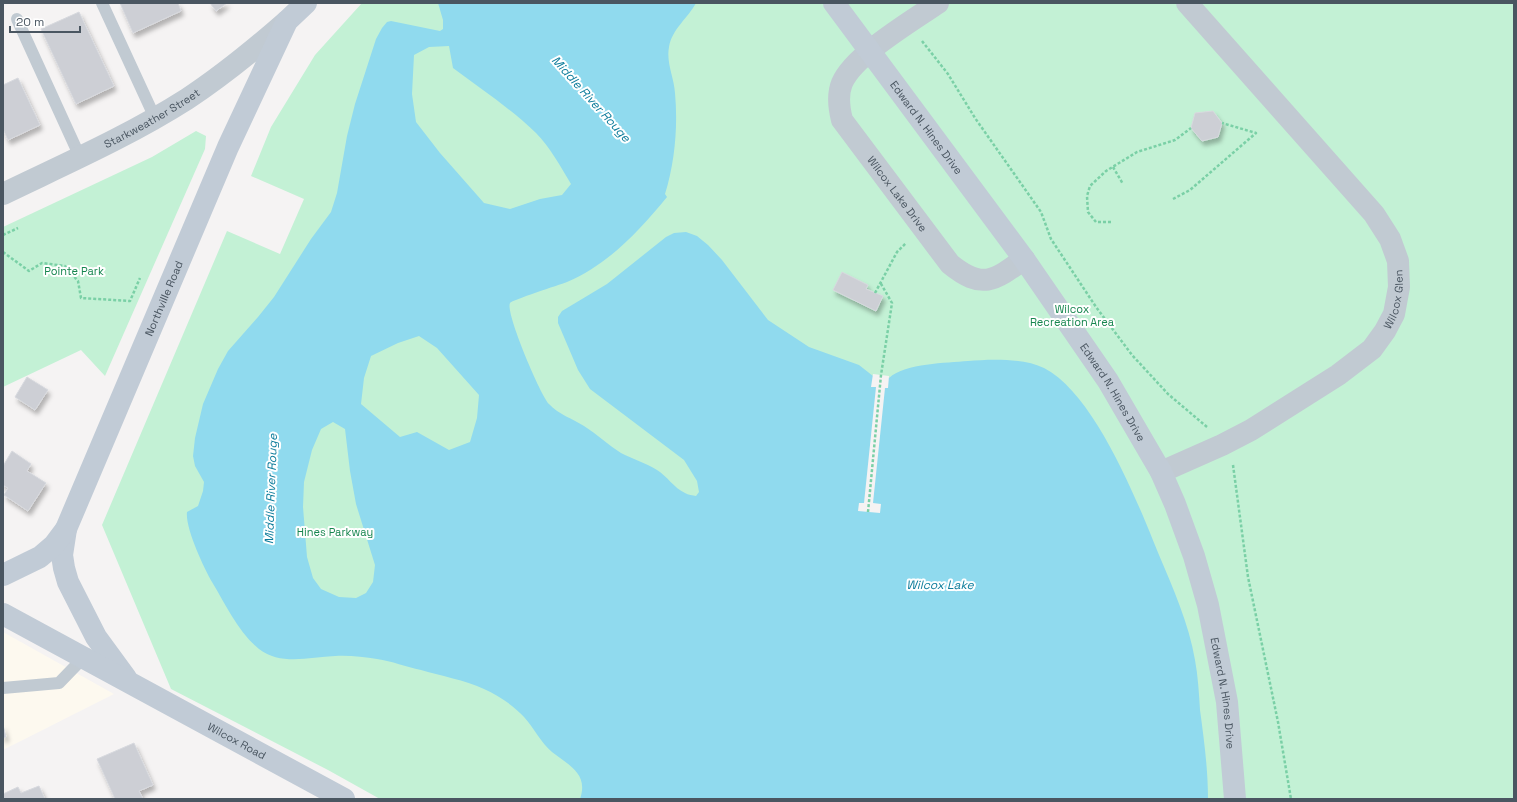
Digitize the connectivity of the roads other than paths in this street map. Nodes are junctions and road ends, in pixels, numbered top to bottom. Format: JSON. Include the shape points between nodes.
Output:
{"nodes":[{"id":1,"x":102,"y":3,"type":"edge"},
{"id":2,"x":834,"y":3,"type":"edge"},
{"id":3,"x":938,"y":3,"type":"edge"},
{"id":4,"x":1187,"y":3,"type":"edge"},
{"id":5,"x":297,"y":9,"type":"edge"},
{"id":6,"x":17,"y":19,"type":"dead end"},
{"id":7,"x":869,"y":51,"type":"junction"},
{"id":8,"x":155,"y":118,"type":"junction"},
{"id":9,"x":80,"y":157,"type":"junction"},
{"id":10,"x":3,"y":194,"type":"edge"},
{"id":11,"x":1024,"y":259,"type":"junction"},
{"id":12,"x":1161,"y":472,"type":"junction"},
{"id":13,"x":66,"y":529,"type":"junction"},
{"id":14,"x":3,"y":575,"type":"edge"},
{"id":15,"x":3,"y":614,"type":"edge"},
{"id":16,"x":98,"y":640,"type":"junction"},
{"id":17,"x":84,"y":658,"type":"junction"},
{"id":18,"x":130,"y":683,"type":"junction"},
{"id":19,"x":3,"y":688,"type":"edge"},
{"id":20,"x":344,"y":799,"type":"edge"},
{"id":21,"x":1235,"y":799,"type":"edge"}],
"edges":[{"from":1,"to":8,"type":"lane"},
{"from":2,"to":7,"type":"street","name":"Edward N. Hines Drive"},
{"from":3,"to":7,"type":"street"},
{"from":4,"to":12,"type":"street","name":"Wilcox Glen","via":[[1374,214],[1390,240],[1398,260],[1399,287],[1394,314],[1385,331],[1372,349],[1338,376],[1251,430]]},
{"from":5,"to":8,"type":"street","name":"Starkweather Street","via":[[256,49],[222,75]]},
{"from":5,"to":13,"type":"street","name":"Northville Road","via":[[225,154]]},
{"from":6,"to":9,"type":"lane"},
{"from":7,"to":11,"type":"street","name":"Edward N. Hines Drive"},
{"from":7,"to":11,"type":"street","name":"Wilcox Lake Drive","via":[[842,84],[839,109],[842,120],[950,264],[964,275],[977,279],[991,279],[1001,276]]},
{"from":8,"to":9,"type":"street","name":"Starkweather Street"},
{"from":9,"to":10,"type":"street","name":"Starkweather Street"},
{"from":11,"to":12,"type":"street","name":"Edward N. Hines Drive","via":[[1108,381]]},
{"from":12,"to":21,"type":"street","name":"Edward N. Hines Drive","via":[[1176,504],[1208,605],[1227,702]]},
{"from":13,"to":14,"type":"street","name":"Northville Road","via":[[54,545],[40,557]]},
{"from":13,"to":16,"type":"street","name":"Wilcox Road","via":[[62,555],[68,582]]},
{"from":15,"to":17,"type":"street","name":"Wilcox Road"},
{"from":16,"to":17,"type":"lane"},
{"from":16,"to":18,"type":"street","name":"Wilcox Road"},
{"from":17,"to":18,"type":"street","name":"Wilcox Road"},
{"from":17,"to":19,"type":"lane","via":[[59,683]]},
{"from":18,"to":20,"type":"street","name":"Wilcox Road"}]}
